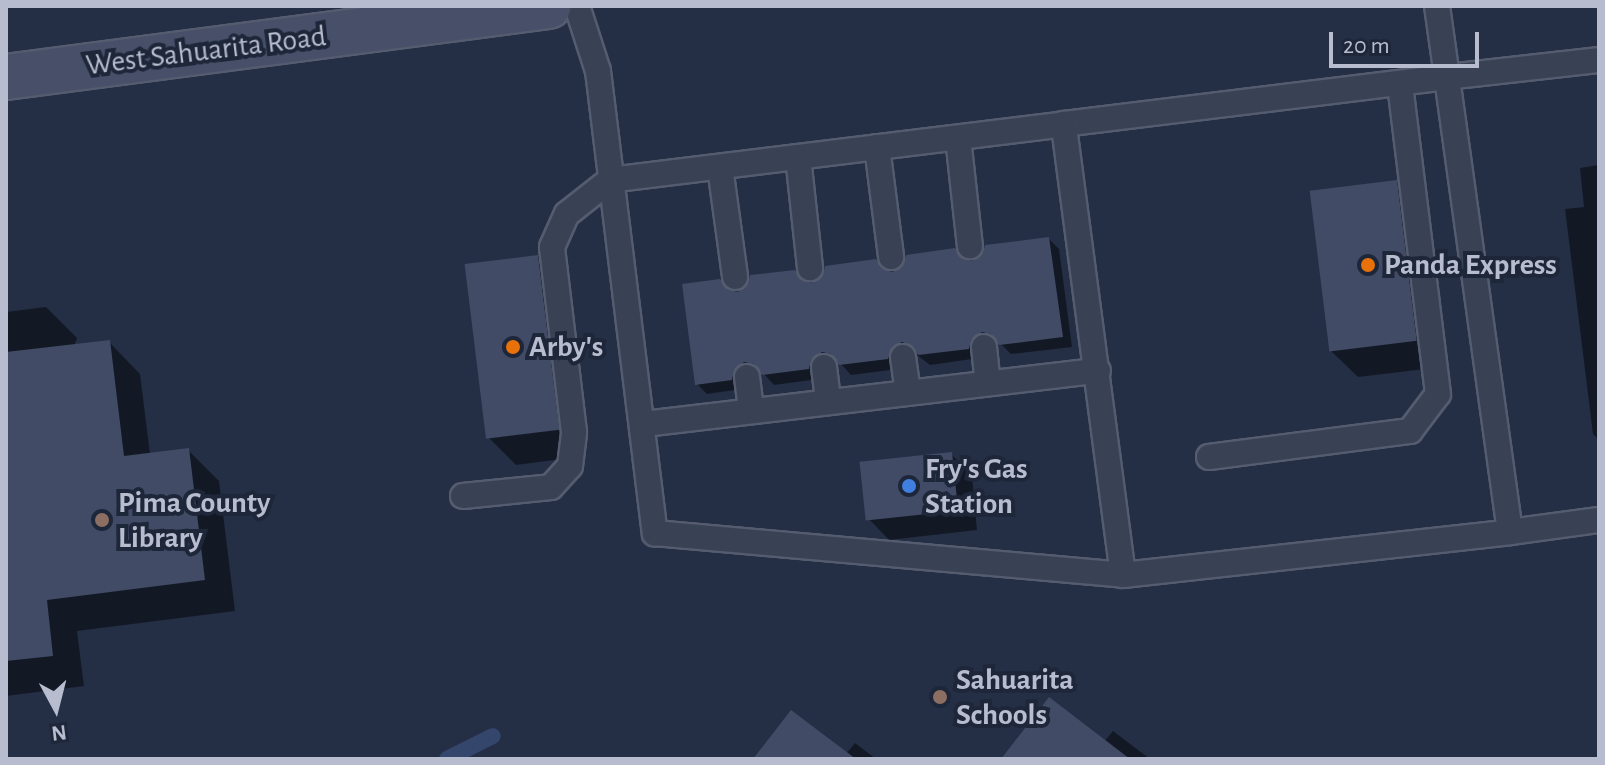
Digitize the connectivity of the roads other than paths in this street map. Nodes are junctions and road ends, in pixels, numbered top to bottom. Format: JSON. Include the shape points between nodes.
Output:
{"nodes":[{"id":1,"x":548,"y":6,"type":"edge"},
{"id":2,"x":577,"y":6,"type":"edge"},
{"id":3,"x":1437,"y":6,"type":"edge"},
{"id":4,"x":1599,"y":60,"type":"edge"},
{"id":5,"x":6,"y":77,"type":"edge"},
{"id":6,"x":1447,"y":77,"type":"junction"},
{"id":7,"x":1400,"y":83,"type":"junction"},
{"id":8,"x":1064,"y":124,"type":"junction"},
{"id":9,"x":958,"y":138,"type":"junction"},
{"id":10,"x":877,"y":147,"type":"junction"},
{"id":11,"x":798,"y":157,"type":"junction"},
{"id":12,"x":720,"y":167,"type":"junction"},
{"id":13,"x":610,"y":180,"type":"junction"},
{"id":14,"x":970,"y":246,"type":"dead end"},
{"id":15,"x":891,"y":257,"type":"dead end"},
{"id":16,"x":810,"y":268,"type":"dead end"},
{"id":17,"x":735,"y":277,"type":"dead end"},
{"id":18,"x":984,"y":347,"type":"dead end"},
{"id":19,"x":903,"y":357,"type":"dead end"},
{"id":20,"x":824,"y":367,"type":"dead end"},
{"id":21,"x":1098,"y":371,"type":"junction"},
{"id":22,"x":747,"y":377,"type":"dead end"},
{"id":23,"x":988,"y":383,"type":"junction"},
{"id":24,"x":908,"y":393,"type":"junction"},
{"id":25,"x":828,"y":402,"type":"junction"},
{"id":26,"x":751,"y":411,"type":"junction"},
{"id":27,"x":644,"y":424,"type":"junction"},
{"id":28,"x":1209,"y":457,"type":"dead end"},
{"id":29,"x":463,"y":496,"type":"dead end"},
{"id":30,"x":1599,"y":520,"type":"edge"},
{"id":31,"x":1510,"y":532,"type":"junction"},
{"id":32,"x":1123,"y":575,"type":"junction"}],
"edges":[{"from":1,"to":5,"type":"main road","name":"West Sahuarita Road"},
{"from":2,"to":13,"type":"lane","via":[[598,71]]},
{"from":3,"to":6,"type":"lane"},
{"from":4,"to":6,"type":"lane"},
{"from":6,"to":7,"type":"lane"},
{"from":6,"to":31,"type":"lane"},
{"from":7,"to":8,"type":"lane"},
{"from":7,"to":28,"type":"lane","via":[[1438,394],[1410,431]]},
{"from":8,"to":9,"type":"lane"},
{"from":8,"to":21,"type":"lane"},
{"from":9,"to":10,"type":"lane"},
{"from":9,"to":14,"type":"lane"},
{"from":10,"to":11,"type":"lane"},
{"from":10,"to":15,"type":"lane"},
{"from":11,"to":12,"type":"lane"},
{"from":11,"to":16,"type":"lane"},
{"from":12,"to":13,"type":"lane"},
{"from":12,"to":17,"type":"lane"},
{"from":13,"to":27,"type":"lane"},
{"from":13,"to":29,"type":"lane","via":[[567,214],[552,247],[574,432],[570,466],[551,487]]},
{"from":18,"to":23,"type":"lane"},
{"from":19,"to":24,"type":"lane"},
{"from":20,"to":25,"type":"lane"},
{"from":21,"to":23,"type":"lane"},
{"from":21,"to":32,"type":"lane"},
{"from":22,"to":26,"type":"lane"},
{"from":23,"to":24,"type":"lane"},
{"from":24,"to":25,"type":"lane"},
{"from":25,"to":26,"type":"lane"},
{"from":26,"to":27,"type":"lane"},
{"from":27,"to":32,"type":"lane","via":[[655,533]]},
{"from":30,"to":31,"type":"lane"},
{"from":31,"to":32,"type":"lane"}]}
